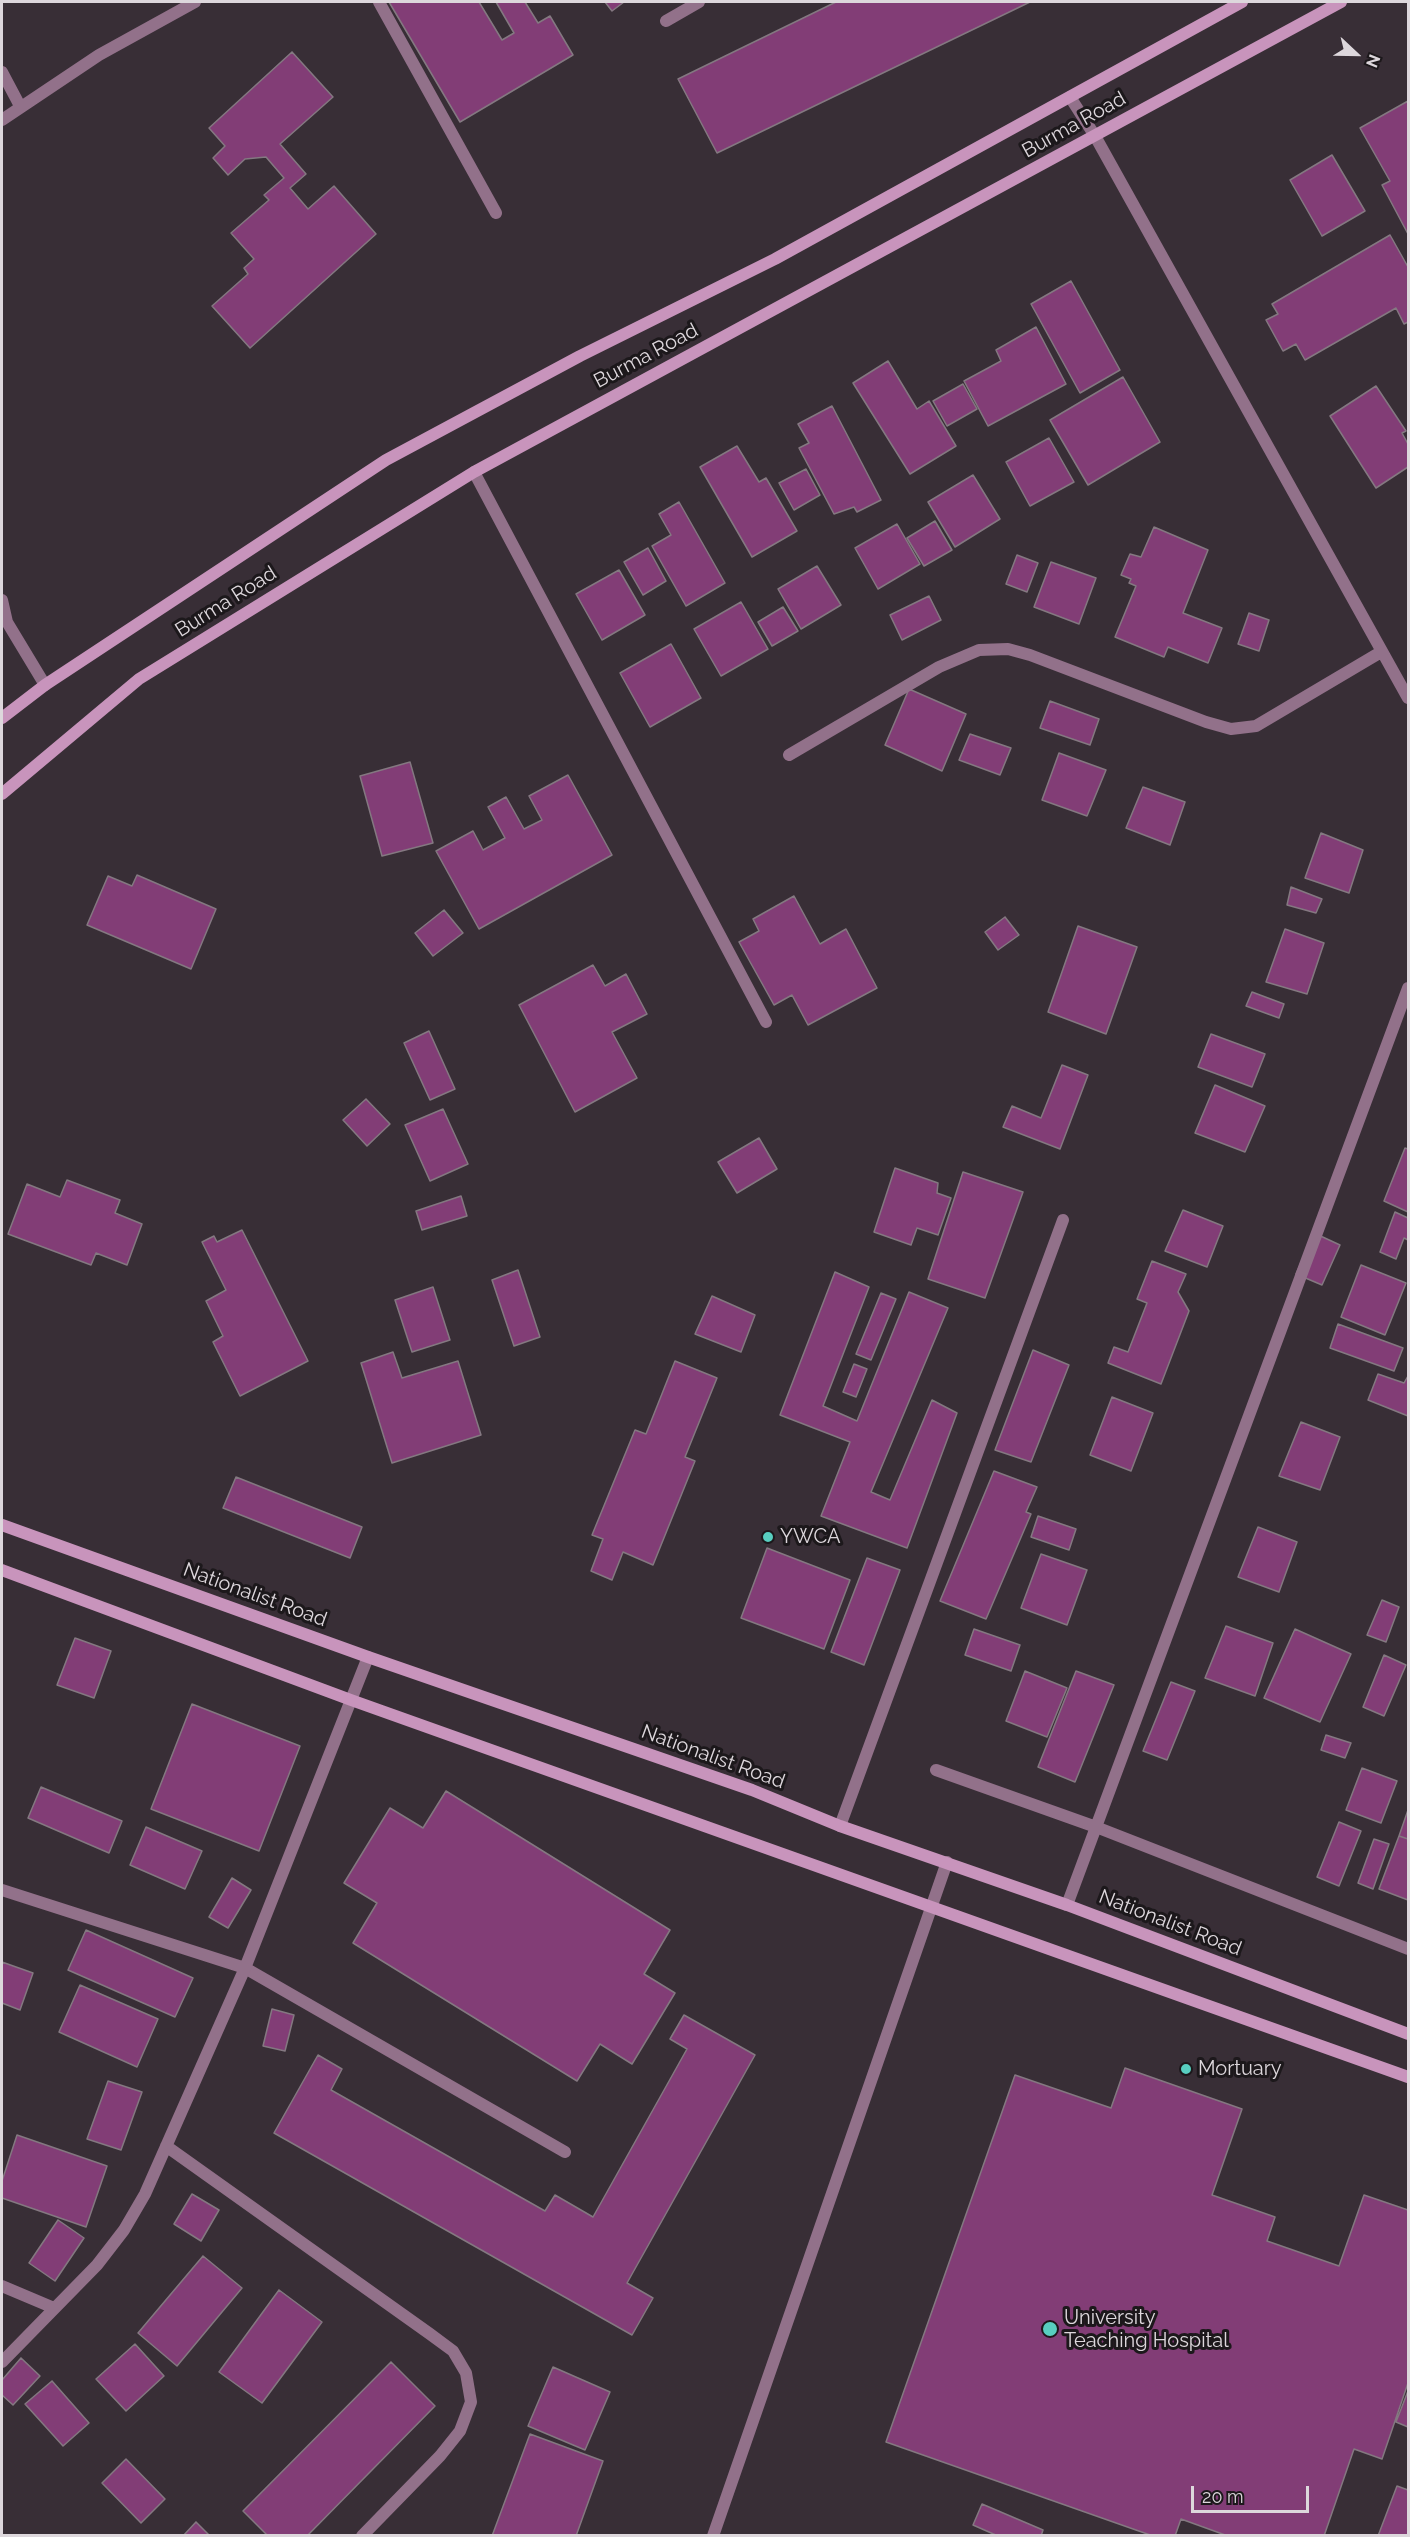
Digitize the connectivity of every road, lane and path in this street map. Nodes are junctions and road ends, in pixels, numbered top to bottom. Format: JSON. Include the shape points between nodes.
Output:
{"nodes":[{"id":1,"x":195,"y":2,"type":"edge"},
{"id":2,"x":379,"y":2,"type":"edge"},
{"id":3,"x":699,"y":2,"type":"edge"},
{"id":4,"x":1242,"y":2,"type":"edge"},
{"id":5,"x":1341,"y":2,"type":"edge"},
{"id":6,"x":666,"y":21,"type":"dead end"},
{"id":7,"x":2,"y":72,"type":"edge"},
{"id":8,"x":1070,"y":97,"type":"junction"},
{"id":9,"x":20,"y":106,"type":"junction"},
{"id":10,"x":2,"y":120,"type":"edge"},
{"id":11,"x":1095,"y":136,"type":"junction"},
{"id":12,"x":496,"y":213,"type":"dead end"},
{"id":13,"x":474,"y":472,"type":"junction"},
{"id":14,"x":2,"y":600,"type":"edge"},
{"id":15,"x":4,"y":625,"type":"edge"},
{"id":16,"x":1381,"y":652,"type":"junction"},
{"id":17,"x":45,"y":685,"type":"junction"},
{"id":18,"x":1408,"y":698,"type":"edge"},
{"id":19,"x":2,"y":718,"type":"edge"},
{"id":20,"x":789,"y":755,"type":"dead end"},
{"id":21,"x":2,"y":794,"type":"edge"},
{"id":22,"x":1408,"y":988,"type":"edge"},
{"id":23,"x":766,"y":1022,"type":"dead end"},
{"id":24,"x":1063,"y":1220,"type":"dead end"},
{"id":25,"x":2,"y":1524,"type":"edge"},
{"id":26,"x":2,"y":1570,"type":"edge"},
{"id":27,"x":368,"y":1657,"type":"junction"},
{"id":28,"x":351,"y":1700,"type":"junction"},
{"id":29,"x":936,"y":1770,"type":"dead end"},
{"id":30,"x":840,"y":1826,"type":"junction"},
{"id":31,"x":1096,"y":1827,"type":"junction"},
{"id":32,"x":947,"y":1862,"type":"junction"},
{"id":33,"x":2,"y":1890,"type":"edge"},
{"id":34,"x":1067,"y":1905,"type":"junction"},
{"id":35,"x":932,"y":1907,"type":"junction"},
{"id":36,"x":1408,"y":1949,"type":"edge"},
{"id":37,"x":245,"y":1968,"type":"junction"},
{"id":38,"x":1408,"y":2034,"type":"edge"},
{"id":39,"x":1408,"y":2077,"type":"edge"},
{"id":40,"x":166,"y":2146,"type":"junction"},
{"id":41,"x":565,"y":2152,"type":"dead end"},
{"id":42,"x":2,"y":2286,"type":"edge"},
{"id":43,"x":54,"y":2308,"type":"junction"},
{"id":44,"x":2,"y":2362,"type":"edge"},
{"id":45,"x":362,"y":2535,"type":"edge"},
{"id":46,"x":713,"y":2535,"type":"edge"}],
"edges":[{"from":1,"to":9,"type":"street","via":[[99,55]]},
{"from":2,"to":12,"type":"street"},
{"from":3,"to":6,"type":"street"},
{"from":4,"to":8,"type":"main road","name":"Burma Road"},
{"from":5,"to":11,"type":"main road","name":"Burma Road"},
{"from":7,"to":9,"type":"street"},
{"from":8,"to":11,"type":"street"},
{"from":8,"to":17,"type":"main road","name":"Burma Road","via":[[776,259],[580,356],[386,460]]},
{"from":9,"to":10,"type":"street"},
{"from":11,"to":13,"type":"main road","name":"Burma Road"},
{"from":11,"to":16,"type":"street"},
{"from":13,"to":21,"type":"main road","name":"Burma Road","via":[[140,679]]},
{"from":13,"to":23,"type":"street"},
{"from":14,"to":15,"type":"street"},
{"from":15,"to":17,"type":"street"},
{"from":16,"to":18,"type":"street"},
{"from":16,"to":20,"type":"street","via":[[1256,726],[1231,729],[1030,655],[1008,649],[979,650],[939,667]]},
{"from":17,"to":19,"type":"main road","name":"Burma Road"},
{"from":22,"to":31,"type":"street"},
{"from":24,"to":30,"type":"street"},
{"from":25,"to":27,"type":"main road","name":"Nationalist Road"},
{"from":26,"to":28,"type":"main road"},
{"from":27,"to":28,"type":"street"},
{"from":27,"to":30,"type":"main road","name":"Nationalist Road","via":[[752,1790]]},
{"from":28,"to":35,"type":"main road"},
{"from":28,"to":37,"type":"street"},
{"from":29,"to":31,"type":"street"},
{"from":30,"to":32,"type":"main road","name":"Nationalist Road"},
{"from":31,"to":34,"type":"street"},
{"from":31,"to":36,"type":"street"},
{"from":32,"to":34,"type":"main road","name":"Nationalist Road"},
{"from":32,"to":35,"type":"street"},
{"from":33,"to":37,"type":"street"},
{"from":34,"to":38,"type":"main road","name":"Nationalist Road"},
{"from":35,"to":39,"type":"main road"},
{"from":35,"to":46,"type":"street"},
{"from":37,"to":40,"type":"street"},
{"from":37,"to":41,"type":"street"},
{"from":40,"to":43,"type":"street","via":[[124,2230],[97,2265]]},
{"from":40,"to":45,"type":"street","via":[[453,2351],[466,2373],[471,2402],[460,2430],[440,2456]]},
{"from":42,"to":43,"type":"street"},
{"from":43,"to":44,"type":"street"}]}
